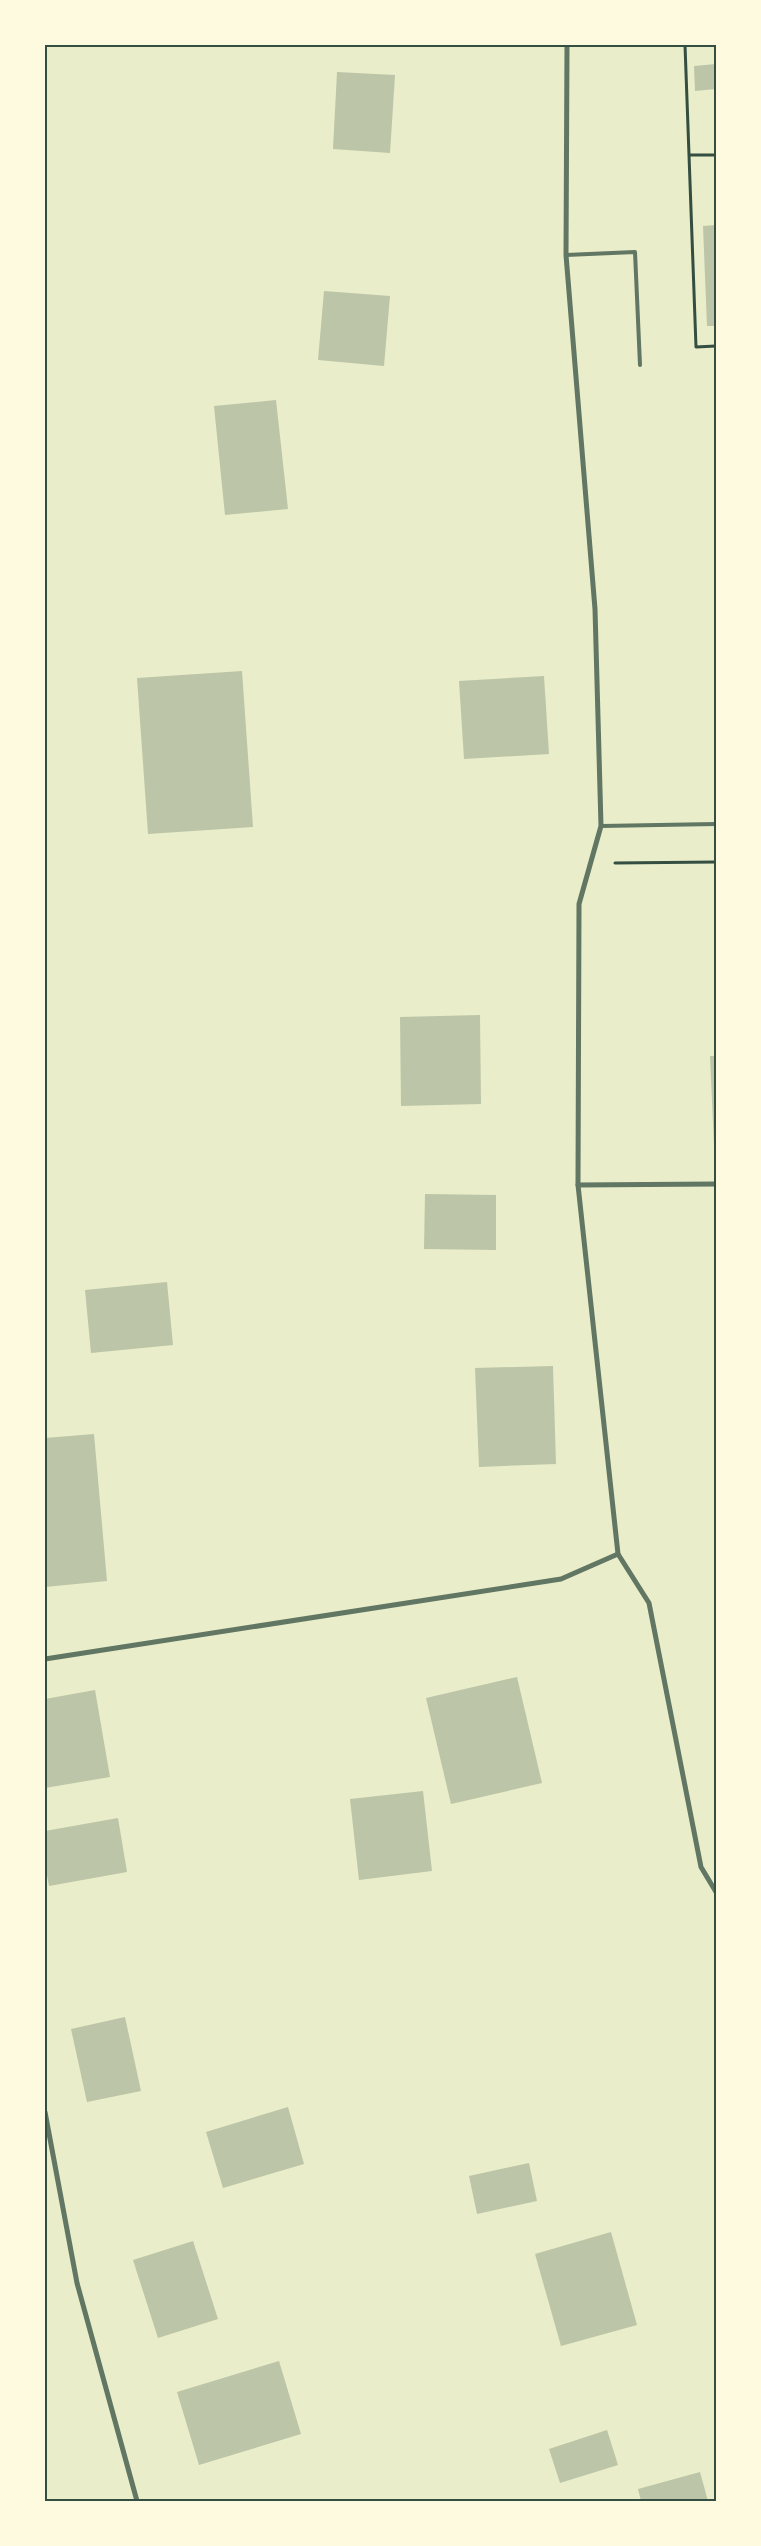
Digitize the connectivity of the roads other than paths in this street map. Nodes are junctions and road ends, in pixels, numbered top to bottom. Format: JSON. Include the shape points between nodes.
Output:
{"nodes":[{"id":1,"x":567,"y":45,"type":"edge"},
{"id":2,"x":566,"y":255,"type":"junction"},
{"id":3,"x":640,"y":365,"type":"dead end"},
{"id":4,"x":716,"y":824,"type":"edge"},
{"id":5,"x":601,"y":826,"type":"junction"},
{"id":6,"x":716,"y":1184,"type":"edge"},
{"id":7,"x":578,"y":1185,"type":"junction"},
{"id":8,"x":618,"y":1554,"type":"junction"},
{"id":9,"x":45,"y":1659,"type":"edge"},
{"id":10,"x":716,"y":1892,"type":"edge"},
{"id":11,"x":45,"y":2112,"type":"edge"},
{"id":12,"x":137,"y":2501,"type":"edge"}],
"edges":[{"from":1,"to":2,"type":"street"},
{"from":2,"to":3,"type":"lane","via":[[635,252]]},
{"from":2,"to":5,"type":"street","via":[[596,609]]},
{"from":4,"to":5,"type":"lane"},
{"from":5,"to":7,"type":"street","via":[[579,904]]},
{"from":6,"to":7,"type":"street"},
{"from":7,"to":8,"type":"street"},
{"from":8,"to":9,"type":"street","via":[[561,1580]]},
{"from":8,"to":10,"type":"street","via":[[649,1603],[701,1866]]},
{"from":11,"to":12,"type":"street","via":[[77,2283]]}]}
